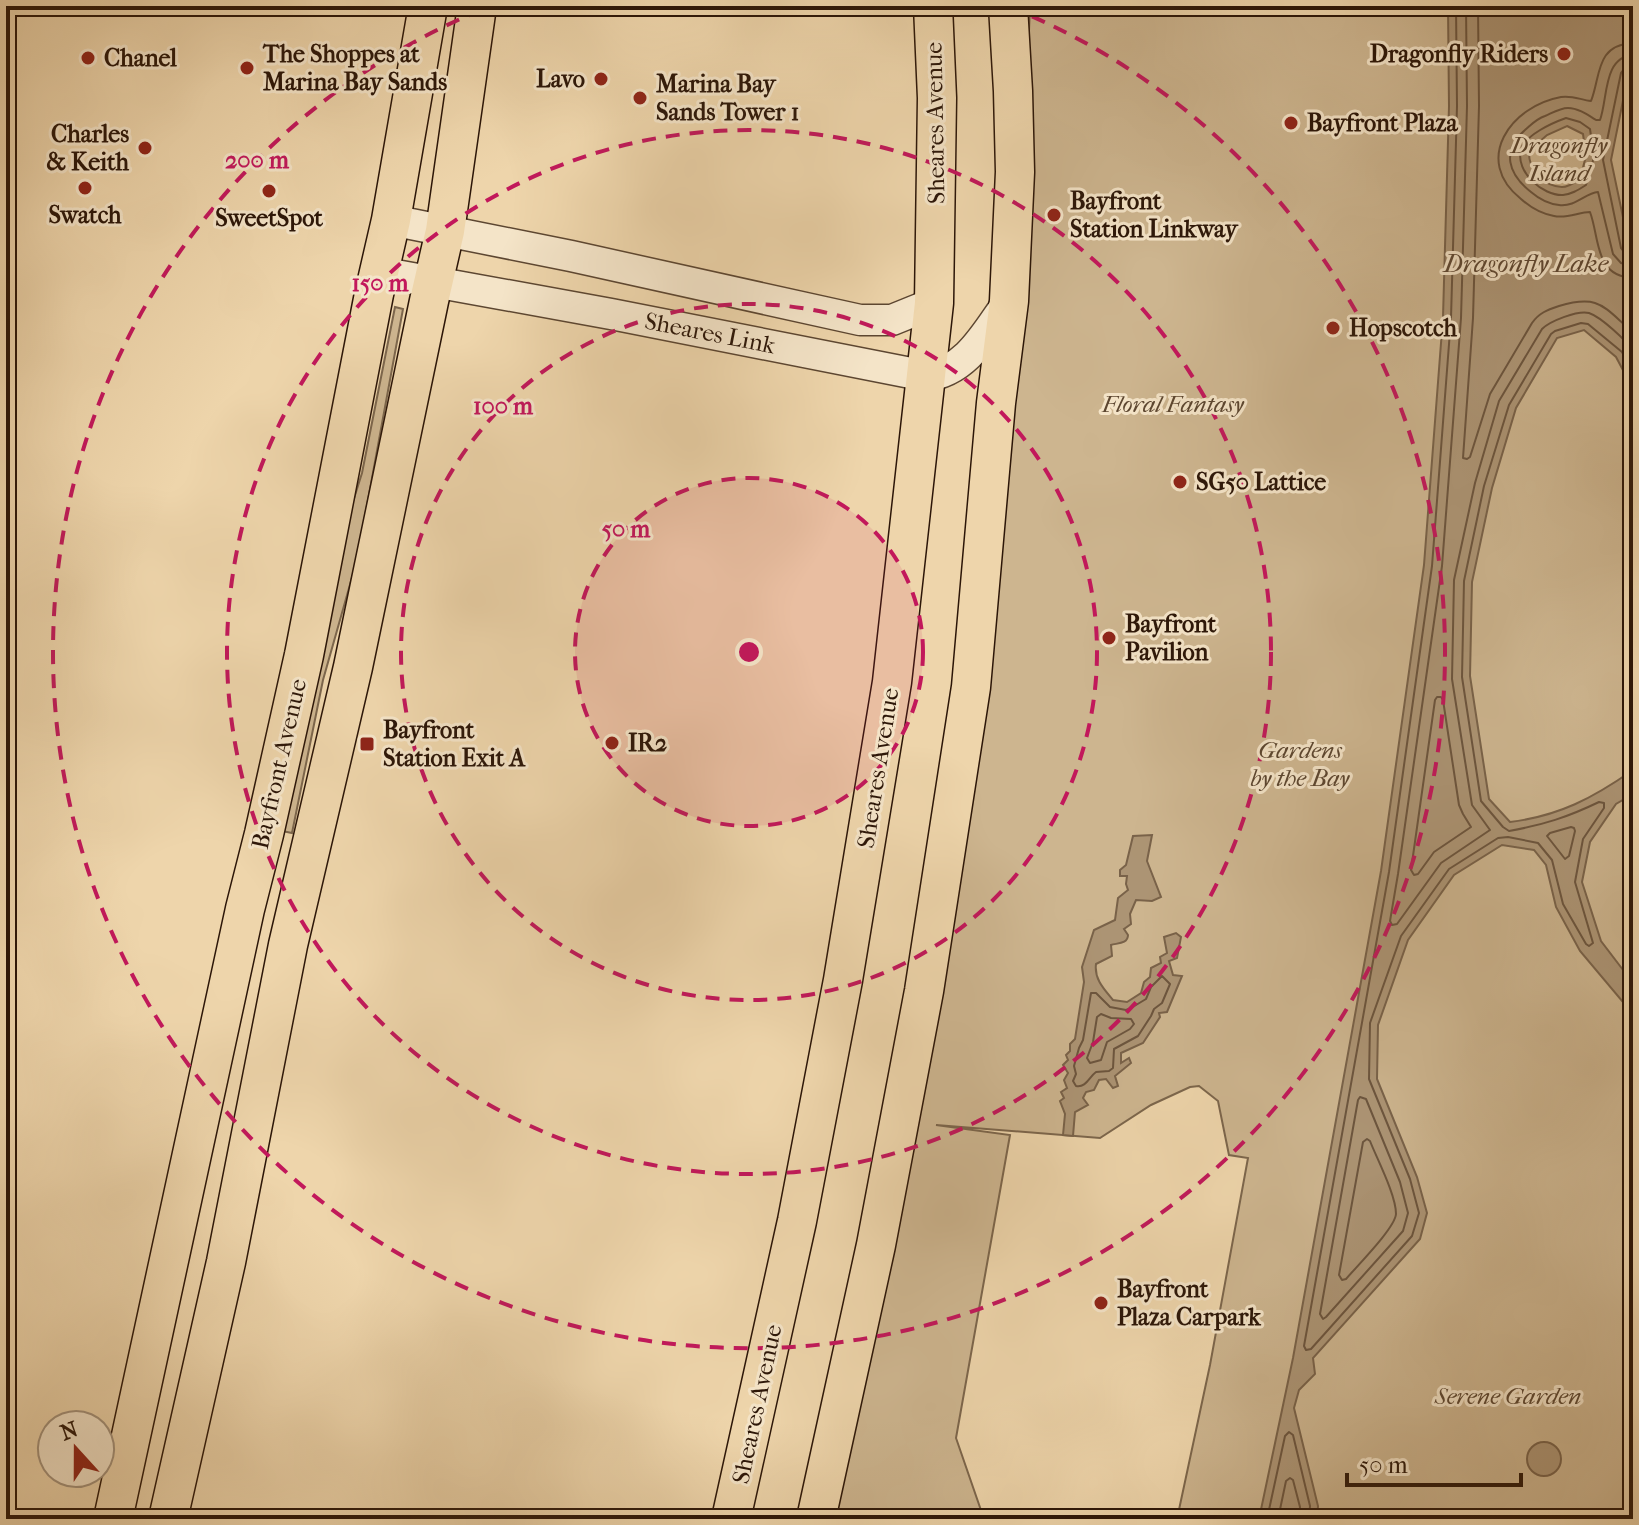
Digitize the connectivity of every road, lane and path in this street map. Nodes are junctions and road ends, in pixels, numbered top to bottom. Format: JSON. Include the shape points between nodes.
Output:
{"nodes":[{"id":1,"x":428,"y":6,"type":"edge"},
{"id":2,"x":477,"y":6,"type":"edge"},
{"id":3,"x":933,"y":6,"type":"edge"},
{"id":4,"x":1008,"y":6,"type":"edge"},
{"id":5,"x":391,"y":220,"type":"junction"},
{"id":6,"x":445,"y":231,"type":"junction"},
{"id":7,"x":379,"y":272,"type":"junction"},
{"id":8,"x":433,"y":282,"type":"junction"},
{"id":9,"x":1009,"y":301,"type":"junction"},
{"id":10,"x":934,"y":303,"type":"junction"},
{"id":11,"x":926,"y":376,"type":"junction"},
{"id":12,"x":113,"y":1519,"type":"edge"},
{"id":13,"x":168,"y":1519,"type":"edge"},
{"id":14,"x":731,"y":1519,"type":"edge"},
{"id":15,"x":816,"y":1519,"type":"edge"}],
"edges":[{"from":1,"to":5,"type":"main road","name":"Bayfront Avenue"},
{"from":2,"to":6,"type":"main road","name":"Bayfront Avenue"},
{"from":3,"to":10,"type":"main road","name":"Sheares Avenue"},
{"from":4,"to":9,"type":"main road","via":[[1015,172]]},
{"from":5,"to":6,"type":"street","name":"Sheares Link"},
{"from":5,"to":7,"type":"main road","name":"Bayfront Avenue"},
{"from":6,"to":8,"type":"main road","name":"Bayfront Avenue"},
{"from":6,"to":10,"type":"street","name":"Sheares Link","via":[[860,320],[892,320]]},
{"from":7,"to":8,"type":"street","name":"Sheares Link"},
{"from":7,"to":12,"type":"main road","name":"Bayfront Avenue","via":[[304,655]]},
{"from":8,"to":11,"type":"street","name":"Sheares Link"},
{"from":8,"to":13,"type":"main road","name":"Bayfront Avenue"},
{"from":9,"to":11,"type":"street","via":[[966,358],[954,368]]},
{"from":9,"to":15,"type":"main road","via":[[971,687],[924,991]]},
{"from":10,"to":11,"type":"main road","name":"Sheares Avenue"},
{"from":11,"to":14,"type":"main road","name":"Sheares Avenue","via":[[892,682],[843,980]]}]}
